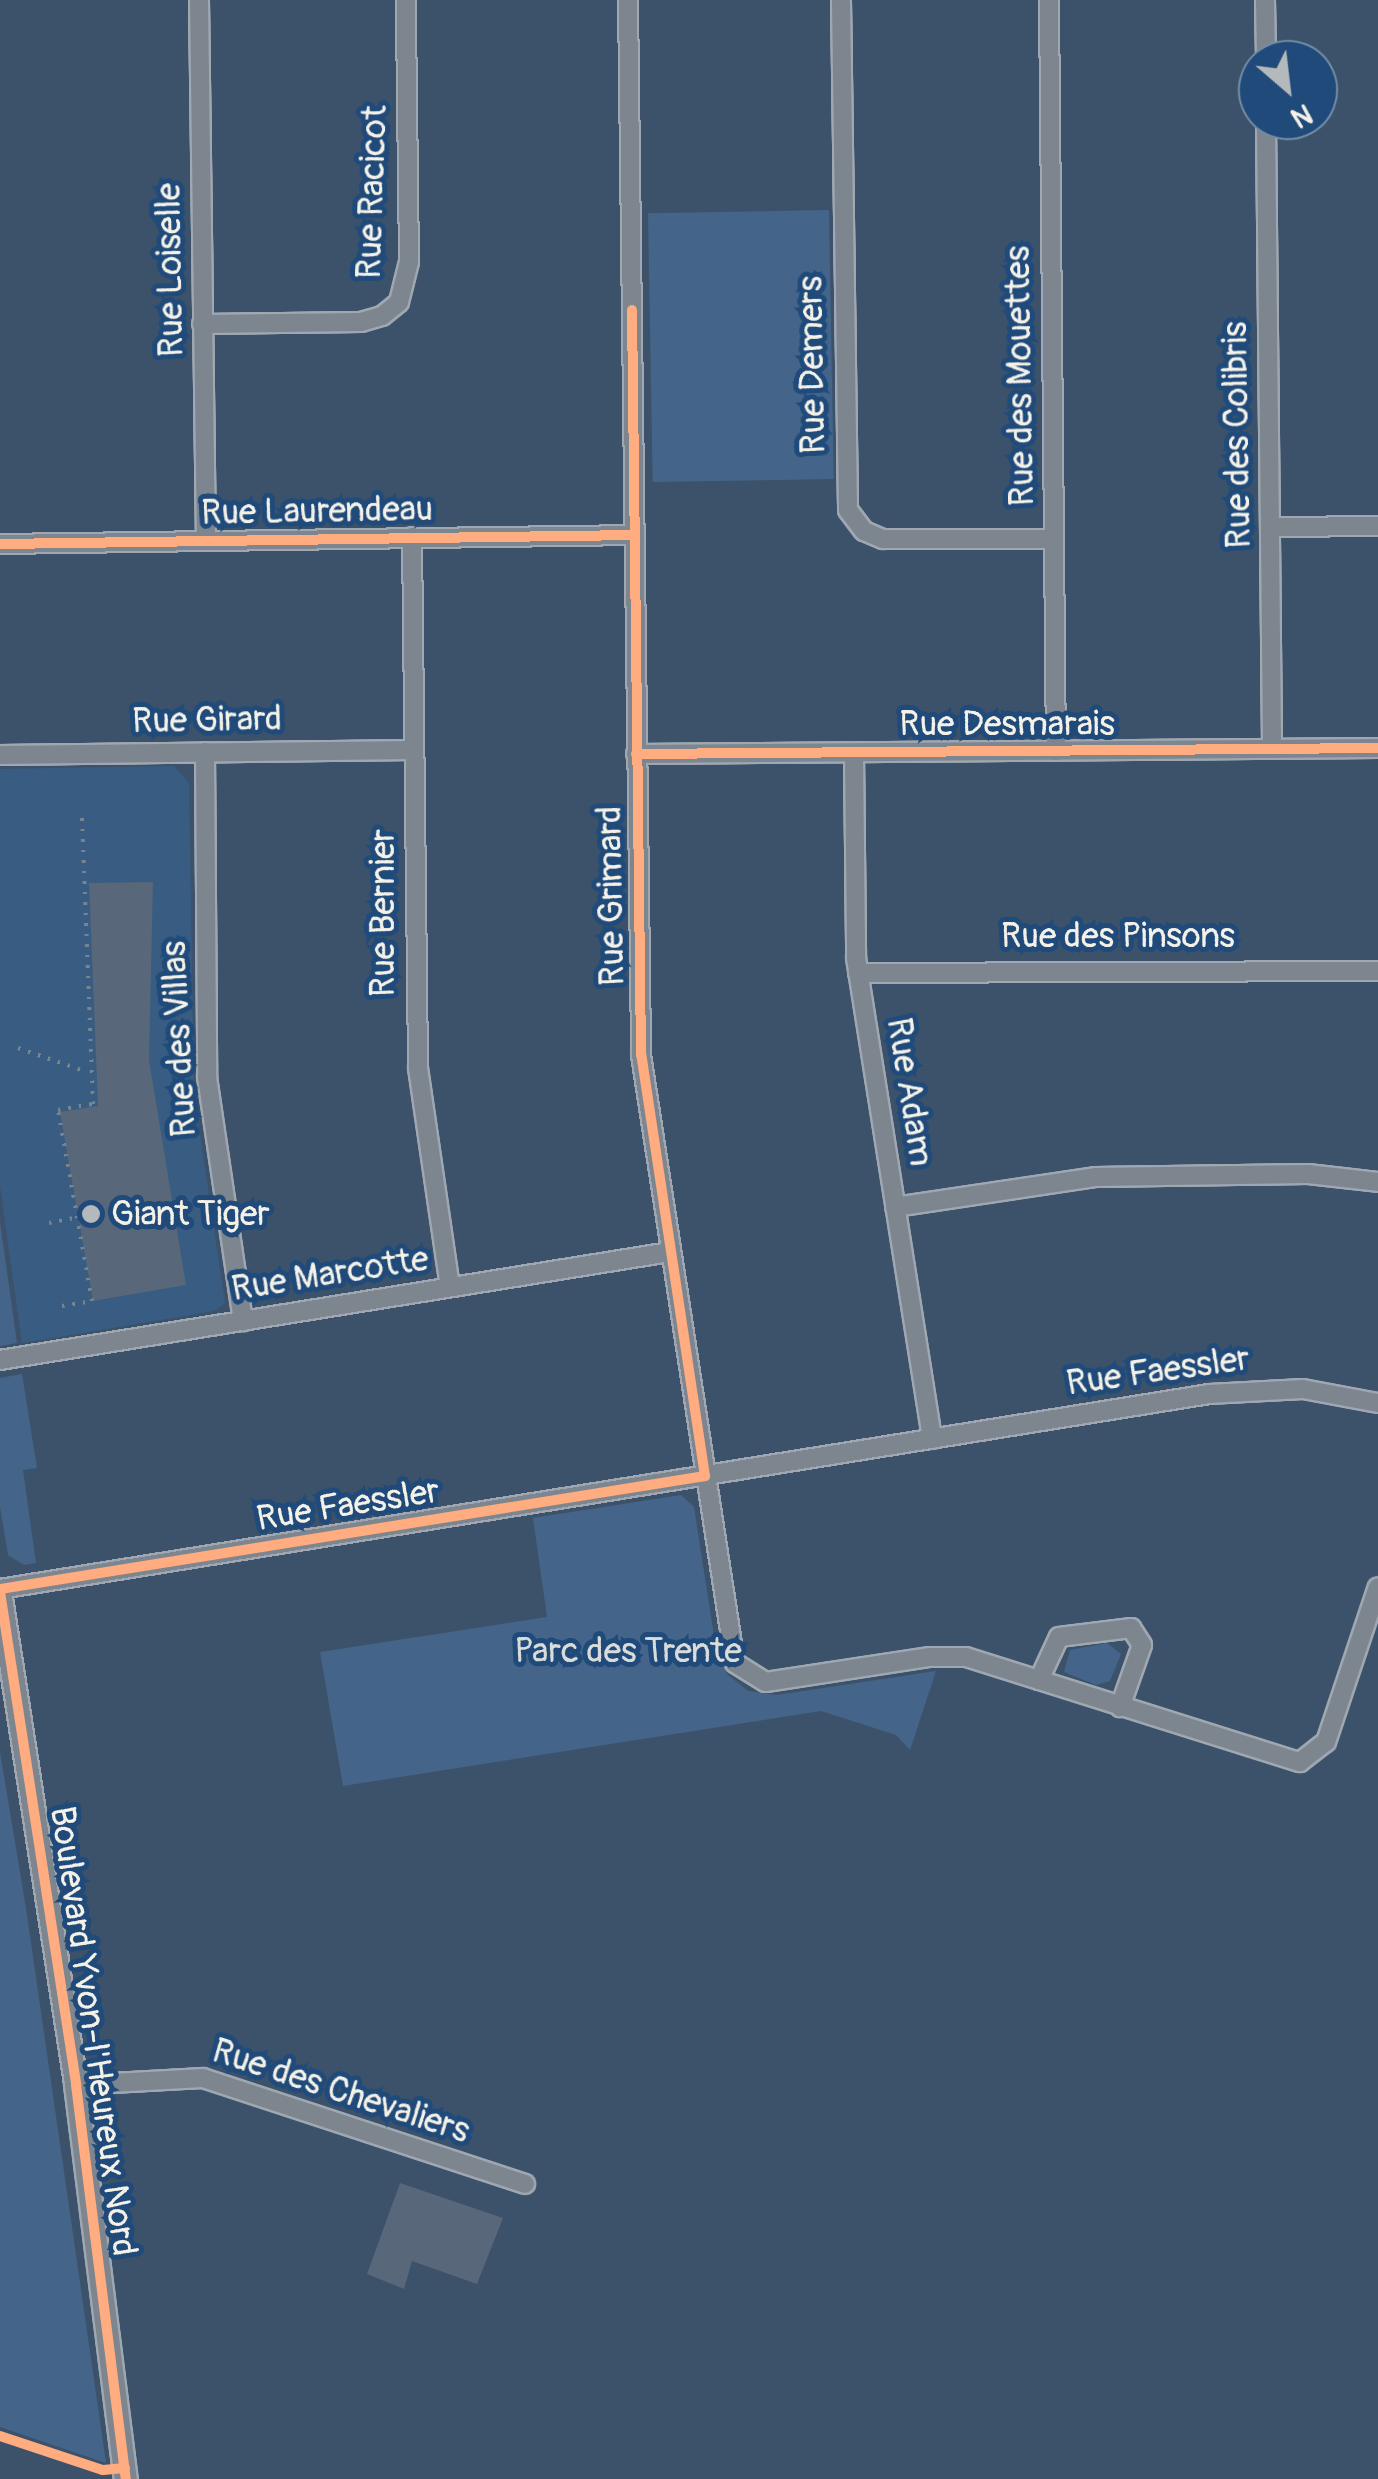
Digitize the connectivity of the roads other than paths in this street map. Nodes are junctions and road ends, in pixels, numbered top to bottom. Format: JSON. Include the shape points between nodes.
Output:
{"nodes":[{"id":1,"x":199,"y":0,"type":"edge"},
{"id":2,"x":406,"y":0,"type":"edge"},
{"id":3,"x":628,"y":0,"type":"edge"},
{"id":4,"x":841,"y":0,"type":"edge"},
{"id":5,"x":1050,"y":0,"type":"edge"},
{"id":6,"x":1265,"y":0,"type":"edge"},
{"id":7,"x":1266,"y":40,"type":"edge"},
{"id":8,"x":1266,"y":140,"type":"edge"},
{"id":9,"x":202,"y":324,"type":"junction"},
{"id":10,"x":1378,"y":526,"type":"edge"},
{"id":11,"x":1271,"y":527,"type":"junction"},
{"id":12,"x":634,"y":535,"type":"junction"},
{"id":13,"x":412,"y":537,"type":"junction"},
{"id":14,"x":1054,"y":539,"type":"junction"},
{"id":15,"x":206,"y":540,"type":"junction"},
{"id":16,"x":0,"y":544,"type":"edge"},
{"id":17,"x":1378,"y":748,"type":"edge"},
{"id":18,"x":1272,"y":749,"type":"junction"},
{"id":19,"x":414,"y":750,"type":"junction"},
{"id":20,"x":1056,"y":751,"type":"junction"},
{"id":21,"x":205,"y":752,"type":"junction"},
{"id":22,"x":854,"y":753,"type":"junction"},
{"id":23,"x":636,"y":754,"type":"junction"},
{"id":24,"x":0,"y":755,"type":"edge"},
{"id":25,"x":1378,"y":971,"type":"edge"},
{"id":26,"x":858,"y":972,"type":"junction"},
{"id":27,"x":1378,"y":1182,"type":"edge"},
{"id":28,"x":896,"y":1208,"type":"junction"},
{"id":29,"x":670,"y":1252,"type":"junction"},
{"id":30,"x":450,"y":1287,"type":"junction"},
{"id":31,"x":244,"y":1321,"type":"junction"},
{"id":32,"x":0,"y":1360,"type":"edge"},
{"id":33,"x":1378,"y":1403,"type":"edge"},
{"id":34,"x":932,"y":1439,"type":"junction"},
{"id":35,"x":705,"y":1476,"type":"junction"},
{"id":36,"x":1378,"y":1586,"type":"edge"},
{"id":37,"x":0,"y":1590,"type":"edge"},
{"id":38,"x":1039,"y":1680,"type":"junction"},
{"id":39,"x":1120,"y":1707,"type":"junction"},
{"id":40,"x":76,"y":2085,"type":"junction"},
{"id":41,"x":525,"y":2184,"type":"dead end"},
{"id":42,"x":126,"y":2479,"type":"edge"}],
"edges":[{"from":1,"to":9,"type":"street","name":"Rue Loiselle"},
{"from":2,"to":9,"type":"street","name":"Rue Racicot","via":[[409,262],[399,302],[361,322]]},
{"from":3,"to":12,"type":"street","name":"Rue Grimard"},
{"from":4,"to":14,"type":"street","name":"Rue Demers","via":[[848,510],[864,531],[883,539]]},
{"from":5,"to":14,"type":"street","name":"Rue des Mouettes"},
{"from":6,"to":7,"type":"street"},
{"from":8,"to":11,"type":"street","name":"Rue des Colibris"},
{"from":9,"to":15,"type":"street","name":"Rue Loiselle"},
{"from":10,"to":11,"type":"street"},
{"from":11,"to":18,"type":"street","name":"Rue des Colibris"},
{"from":12,"to":13,"type":"street","name":"Rue Laurendeau"},
{"from":12,"to":23,"type":"street","name":"Rue Grimard"},
{"from":13,"to":15,"type":"street","name":"Rue Laurendeau"},
{"from":13,"to":19,"type":"street","name":"Rue Bernier"},
{"from":14,"to":20,"type":"street","name":"Rue des Mouettes"},
{"from":15,"to":16,"type":"street","name":"Rue Laurendeau"},
{"from":17,"to":18,"type":"street","name":"Rue Desmarais"},
{"from":18,"to":20,"type":"street","name":"Rue Desmarais"},
{"from":19,"to":21,"type":"street","name":"Rue Girard"},
{"from":19,"to":30,"type":"street","name":"Rue Bernier","via":[[418,1068]]},
{"from":20,"to":22,"type":"street","name":"Rue Desmarais"},
{"from":21,"to":24,"type":"street","name":"Rue Girard"},
{"from":21,"to":31,"type":"street","name":"Rue des Villas","via":[[207,1078]]},
{"from":22,"to":23,"type":"street","name":"Rue Desmarais"},
{"from":22,"to":26,"type":"street","name":"Rue Adam"},
{"from":23,"to":29,"type":"street","name":"Rue Grimard","via":[[642,1055]]},
{"from":25,"to":26,"type":"street","name":"Rue des Pinsons"},
{"from":26,"to":28,"type":"street","name":"Rue Adam"},
{"from":27,"to":28,"type":"street","via":[[1308,1174],[1095,1178]]},
{"from":28,"to":34,"type":"street","name":"Rue Adam"},
{"from":29,"to":30,"type":"street","name":"Rue Marcotte"},
{"from":29,"to":35,"type":"street","name":"Rue Grimard"},
{"from":30,"to":31,"type":"street","name":"Rue Marcotte"},
{"from":31,"to":32,"type":"street","name":"Rue Marcotte"},
{"from":33,"to":34,"type":"street","name":"Rue Faessler","via":[[1325,1391],[1248,1390]]},
{"from":34,"to":35,"type":"street","name":"Rue Faessler"},
{"from":35,"to":37,"type":"street","name":"Rue Faessler"},
{"from":35,"to":38,"type":"street","name":"Rue Grimard","via":[[731,1650],[748,1676],[779,1680],[948,1655]]},
{"from":36,"to":39,"type":"street","via":[[1329,1736],[1306,1760],[1280,1761]]},
{"from":37,"to":40,"type":"street","name":"Boulevard Yvon-l'Heureux Nord"},
{"from":38,"to":39,"type":"street"},
{"from":38,"to":39,"type":"street","via":[[1059,1637],[1131,1628],[1142,1645]]},
{"from":40,"to":41,"type":"street","name":"Rue des Chevaliers","via":[[203,2078]]},
{"from":40,"to":42,"type":"street","name":"Boulevard Yvon-l'Heureux Nord"}]}
